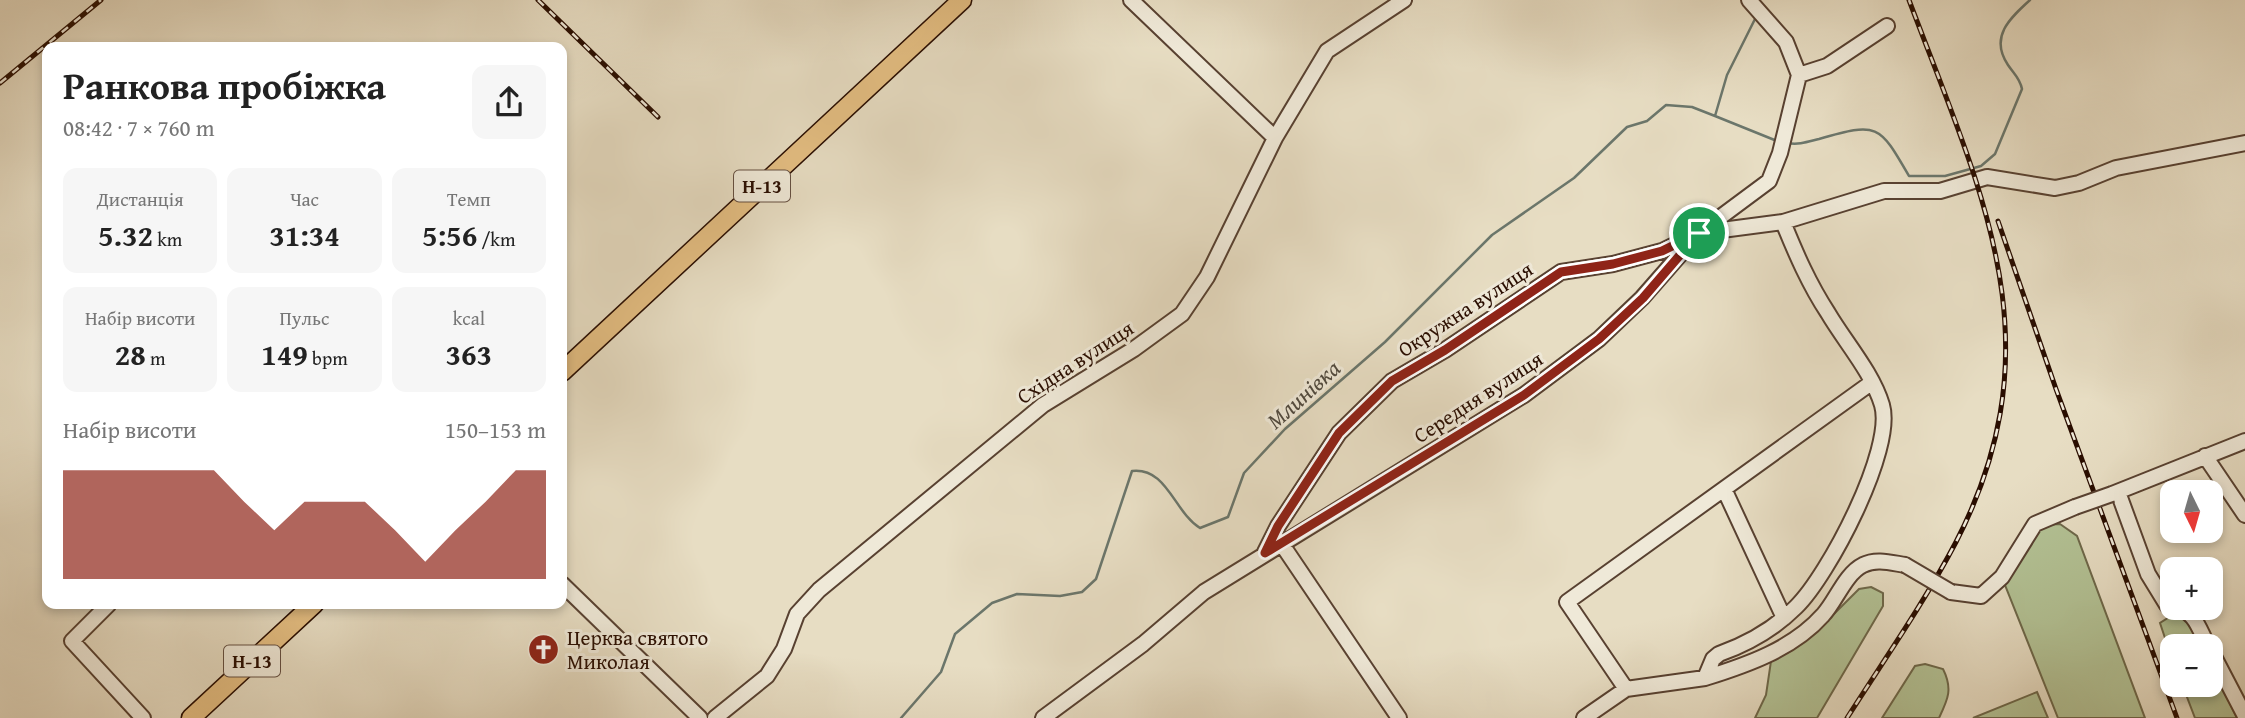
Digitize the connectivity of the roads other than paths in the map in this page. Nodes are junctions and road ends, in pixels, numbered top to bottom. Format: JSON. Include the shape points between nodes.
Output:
{"nodes":[{"id":1,"x":962,"y":0,"type":"edge"},
{"id":2,"x":1131,"y":0,"type":"edge"},
{"id":3,"x":1404,"y":0,"type":"edge"},
{"id":4,"x":1751,"y":2,"type":"edge"},
{"id":5,"x":1887,"y":26,"type":"dead end"},
{"id":6,"x":1799,"y":75,"type":"junction"},
{"id":7,"x":1275,"y":138,"type":"junction"},
{"id":8,"x":2245,"y":143,"type":"edge"},
{"id":9,"x":1783,"y":222,"type":"junction"},
{"id":10,"x":1699,"y":233,"type":"junction"},
{"id":11,"x":567,"y":367,"type":"edge"},
{"id":12,"x":1871,"y":383,"type":"junction"},
{"id":13,"x":2245,"y":441,"type":"edge"},
{"id":14,"x":2205,"y":456,"type":"junction"},
{"id":15,"x":1725,"y":491,"type":"junction"},
{"id":16,"x":2115,"y":493,"type":"junction"},
{"id":17,"x":2245,"y":515,"type":"edge"},
{"id":18,"x":1281,"y":543,"type":"junction"},
{"id":19,"x":1265,"y":553,"type":"junction"},
{"id":20,"x":567,"y":589,"type":"edge"},
{"id":21,"x":2160,"y":594,"type":"edge"},
{"id":22,"x":104,"y":609,"type":"edge"},
{"id":23,"x":309,"y":609,"type":"edge"},
{"id":24,"x":1784,"y":618,"type":"junction"},
{"id":25,"x":2223,"y":674,"type":"edge"},
{"id":26,"x":1705,"y":678,"type":"junction"},
{"id":27,"x":1626,"y":689,"type":"junction"},
{"id":28,"x":2245,"y":716,"type":"edge"},
{"id":29,"x":143,"y":718,"type":"edge"},
{"id":30,"x":191,"y":718,"type":"edge"},
{"id":31,"x":700,"y":718,"type":"edge"},
{"id":32,"x":715,"y":718,"type":"edge"},
{"id":33,"x":1043,"y":718,"type":"edge"},
{"id":34,"x":1399,"y":718,"type":"edge"},
{"id":35,"x":1584,"y":718,"type":"edge"}],
"edges":[{"from":1,"to":11,"type":"main road","number":"Н-13"},
{"from":2,"to":7,"type":"street"},
{"from":3,"to":7,"type":"street","name":"Східна вулиця","via":[[1327,51]]},
{"from":4,"to":6,"type":"street","via":[[1786,42]]},
{"from":5,"to":6,"type":"street","via":[[1827,66]]},
{"from":6,"to":10,"type":"street","name":"Окружна вулиця","via":[[1769,181]]},
{"from":7,"to":32,"type":"street","name":"Східна вулиця","via":[[1207,277],[1182,314],[1043,405],[819,590],[797,614],[767,676]]},
{"from":8,"to":9,"type":"street","via":[[2116,168],[2055,188],[1987,177],[1940,191],[1884,191]]},
{"from":9,"to":10,"type":"street"},
{"from":9,"to":12,"type":"street","via":[[1805,274]]},
{"from":10,"to":18,"type":"street","name":"Середня вулиця","via":[[1643,298],[1556,371],[1406,469]]},
{"from":10,"to":19,"type":"street","name":"Окружна вулиця","via":[[1662,251],[1561,272],[1392,381],[1339,433]]},
{"from":12,"to":15,"type":"street"},
{"from":12,"to":24,"type":"street","via":[[1883,416],[1856,512],[1818,581]]},
{"from":13,"to":14,"type":"street"},
{"from":14,"to":16,"type":"street"},
{"from":14,"to":17,"type":"street"},
{"from":15,"to":24,"type":"street"},
{"from":15,"to":27,"type":"street","via":[[1567,602]]},
{"from":16,"to":21,"type":"street"},
{"from":16,"to":26,"type":"street","bridge":true,"via":[[2035,524],[2002,577],[1981,596],[1951,592],[1905,565],[1864,564],[1810,629],[1743,667]]},
{"from":18,"to":19,"type":"street","name":"Середня вулиця"},
{"from":18,"to":34,"type":"street"},
{"from":19,"to":33,"type":"street","name":"Середня вулиця","via":[[1204,592]]},
{"from":20,"to":31,"type":"street"},
{"from":22,"to":29,"type":"street","via":[[72,641]]},
{"from":23,"to":30,"type":"main road","number":"Н-13"},
{"from":24,"to":26,"type":"street","via":[[1741,646],[1718,654]]},
{"from":25,"to":28,"type":"street"},
{"from":26,"to":27,"type":"street"},
{"from":27,"to":35,"type":"street"}]}
